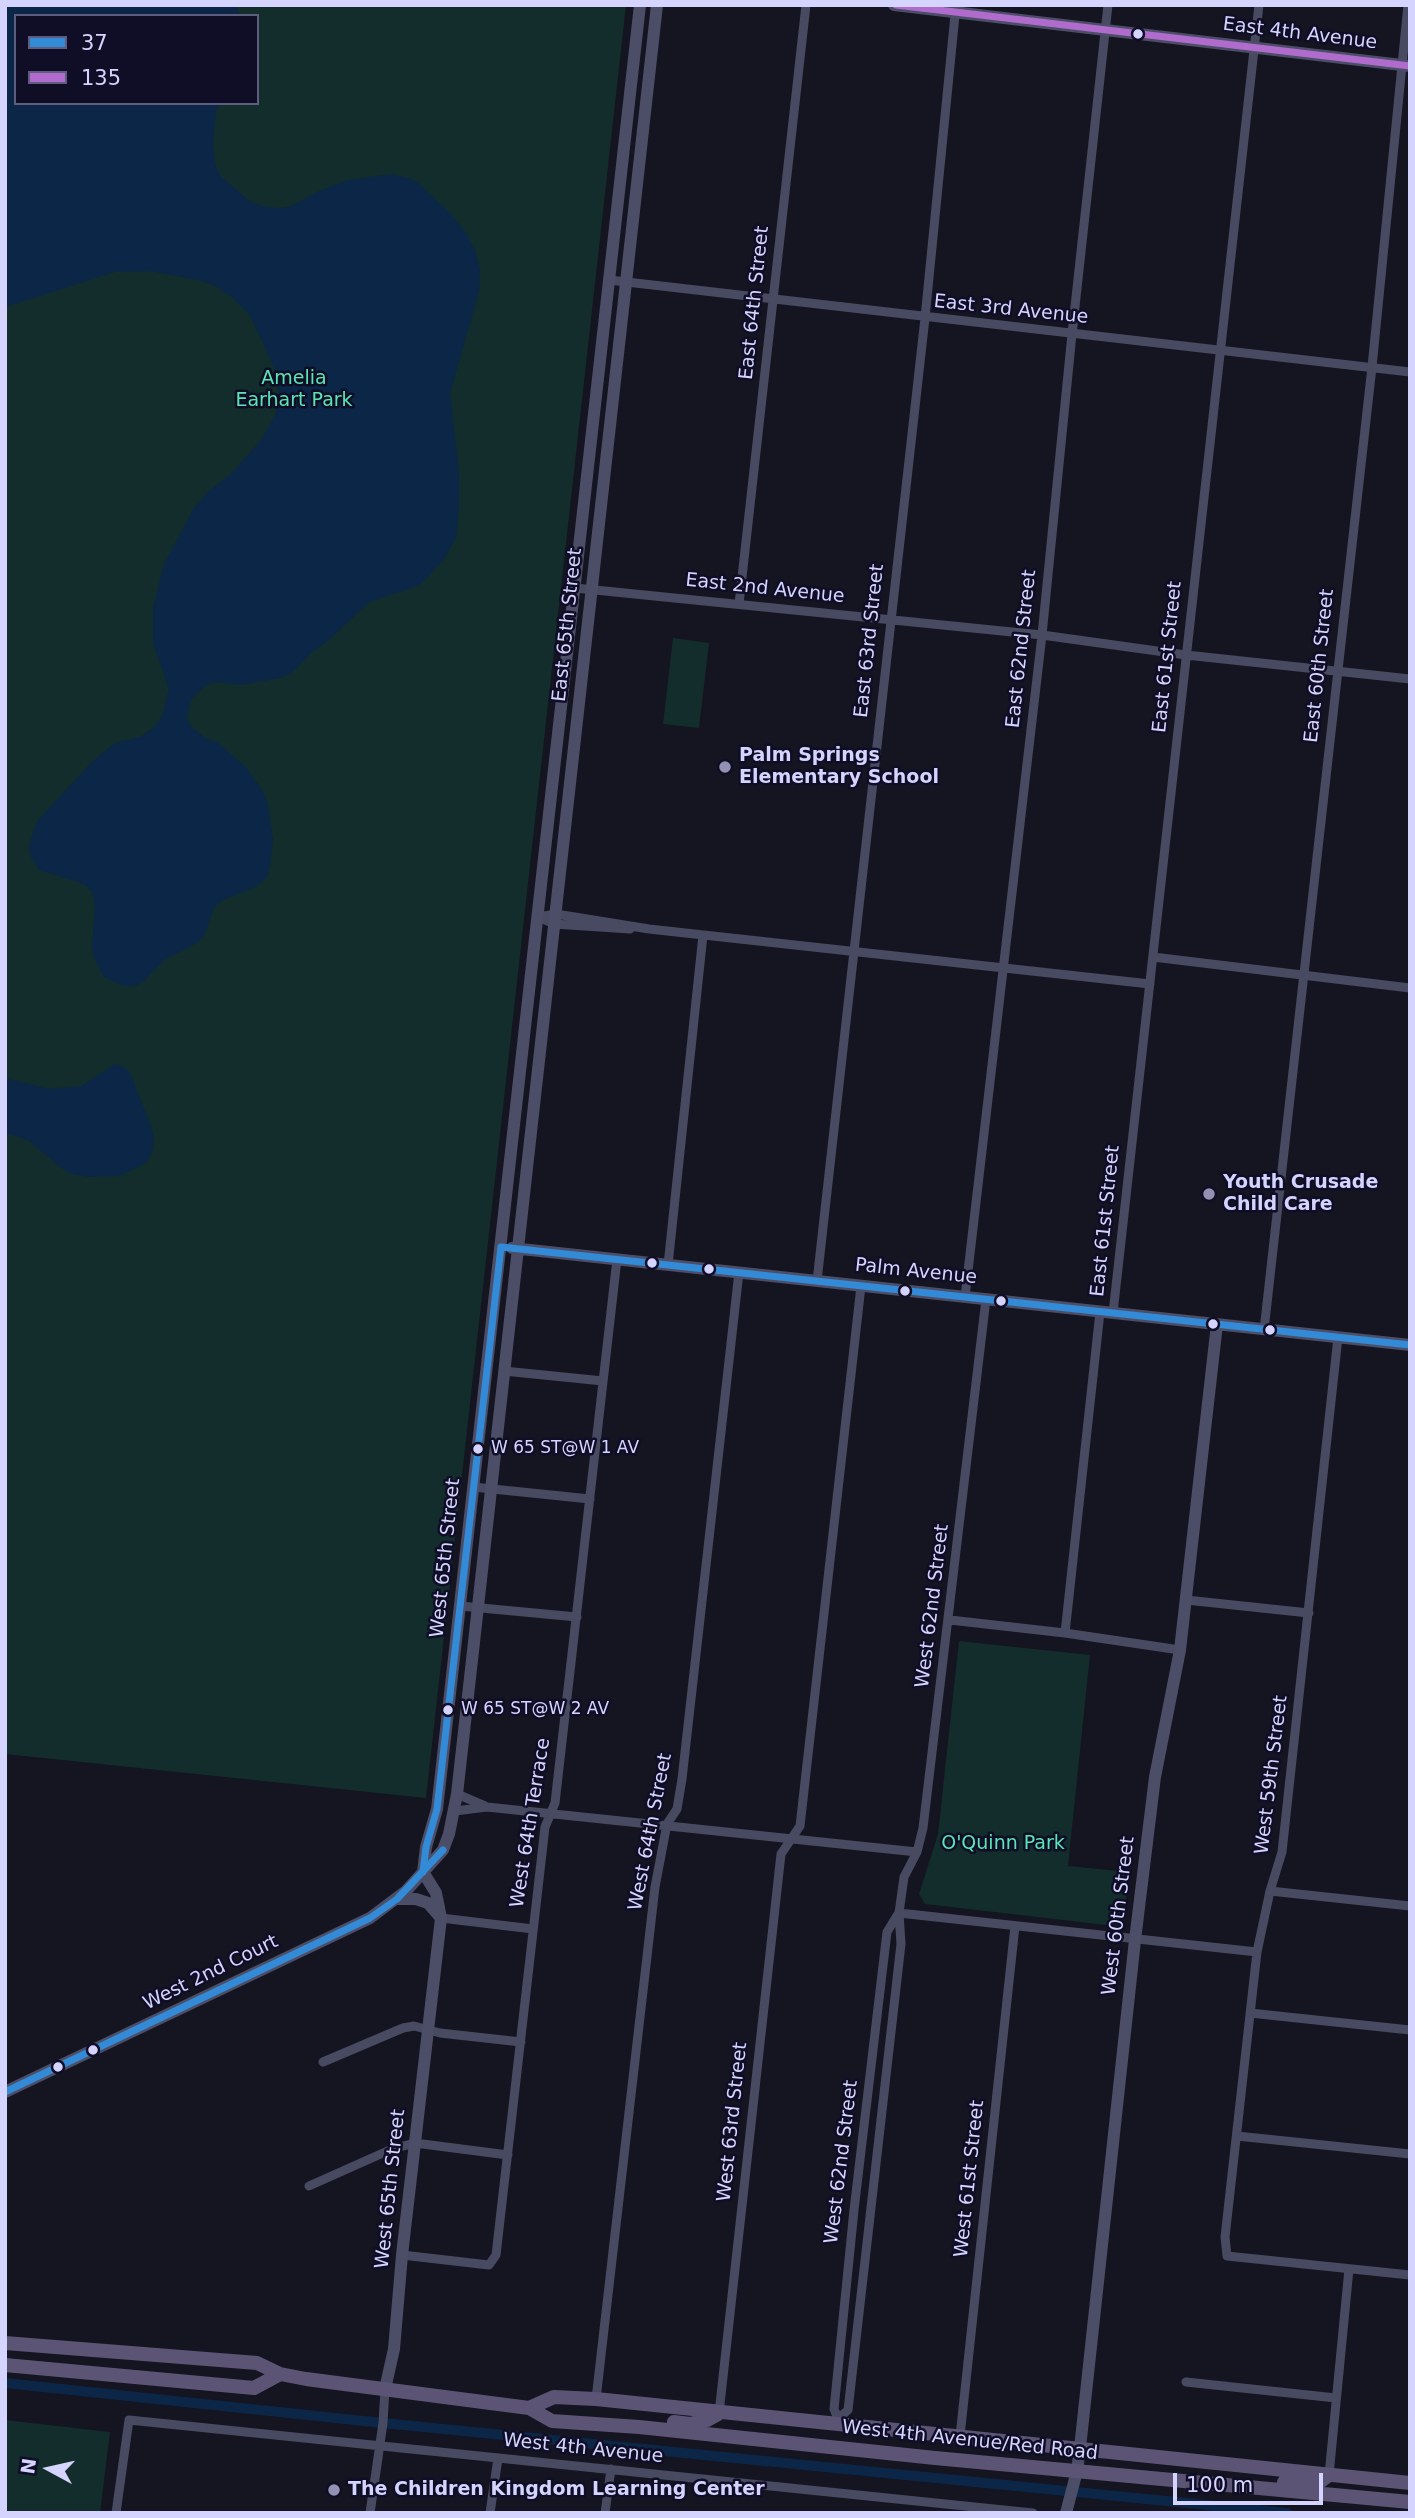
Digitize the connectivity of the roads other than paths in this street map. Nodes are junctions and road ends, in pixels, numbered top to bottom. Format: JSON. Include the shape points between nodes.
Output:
{"nodes":[{"id":1,"x":640,"y":5,"type":"edge"},
{"id":2,"x":657,"y":5,"type":"edge"},
{"id":3,"x":806,"y":5,"type":"edge"},
{"id":4,"x":894,"y":5,"type":"edge"},
{"id":5,"x":1108,"y":5,"type":"edge"},
{"id":6,"x":1259,"y":5,"type":"edge"},
{"id":7,"x":1408,"y":5,"type":"edge"},
{"id":8,"x":956,"y":9,"type":"edge"},
{"id":9,"x":1106,"y":30,"type":"junction"},
{"id":10,"x":1254,"y":48,"type":"junction"},
{"id":11,"x":1406,"y":66,"type":"edge"},
{"id":12,"x":609,"y":280,"type":"junction"},
{"id":13,"x":626,"y":282,"type":"junction"},
{"id":14,"x":773,"y":300,"type":"junction"},
{"id":15,"x":925,"y":318,"type":"junction"},
{"id":16,"x":1072,"y":334,"type":"junction"},
{"id":17,"x":1221,"y":351,"type":"junction"},
{"id":18,"x":1372,"y":368,"type":"junction"},
{"id":19,"x":1410,"y":372,"type":"edge"},
{"id":20,"x":575,"y":588,"type":"junction"},
{"id":21,"x":592,"y":589,"type":"junction"},
{"id":22,"x":739,"y":604,"type":"junction"},
{"id":23,"x":890,"y":620,"type":"junction"},
{"id":24,"x":1042,"y":635,"type":"junction"},
{"id":25,"x":1186,"y":654,"type":"junction"},
{"id":26,"x":1336,"y":671,"type":"junction"},
{"id":27,"x":1410,"y":679,"type":"edge"},
{"id":28,"x":538,"y":916,"type":"junction"},
{"id":29,"x":555,"y":919,"type":"junction"},
{"id":30,"x":703,"y":934,"type":"junction"},
{"id":31,"x":854,"y":951,"type":"junction"},
{"id":32,"x":1153,"y":957,"type":"junction"},
{"id":33,"x":1002,"y":968,"type":"junction"},
{"id":34,"x":1305,"y":977,"type":"junction"},
{"id":35,"x":1150,"y":984,"type":"junction"},
{"id":36,"x":1410,"y":988,"type":"edge"},
{"id":37,"x":501,"y":1247,"type":"junction"},
{"id":38,"x":518,"y":1249,"type":"junction"},
{"id":39,"x":617,"y":1259,"type":"junction"},
{"id":40,"x":668,"y":1265,"type":"junction"},
{"id":41,"x":739,"y":1272,"type":"junction"},
{"id":42,"x":817,"y":1281,"type":"junction"},
{"id":43,"x":861,"y":1286,"type":"junction"},
{"id":44,"x":965,"y":1297,"type":"junction"},
{"id":45,"x":986,"y":1299,"type":"junction"},
{"id":46,"x":1107,"y":1312,"type":"junction"},
{"id":47,"x":1217,"y":1324,"type":"junction"},
{"id":48,"x":1264,"y":1329,"type":"junction"},
{"id":49,"x":1338,"y":1338,"type":"junction"},
{"id":50,"x":1410,"y":1345,"type":"edge"},
{"id":51,"x":504,"y":1371,"type":"junction"},
{"id":52,"x":603,"y":1381,"type":"junction"},
{"id":53,"x":474,"y":1488,"type":"junction"},
{"id":54,"x":491,"y":1490,"type":"junction"},
{"id":55,"x":590,"y":1499,"type":"junction"},
{"id":56,"x":1186,"y":1600,"type":"junction"},
{"id":57,"x":460,"y":1606,"type":"junction"},
{"id":58,"x":477,"y":1608,"type":"junction"},
{"id":59,"x":1309,"y":1614,"type":"junction"},
{"id":60,"x":577,"y":1617,"type":"junction"},
{"id":61,"x":950,"y":1620,"type":"junction"},
{"id":62,"x":1065,"y":1633,"type":"junction"},
{"id":63,"x":1180,"y":1650,"type":"junction"},
{"id":64,"x":457,"y":1794,"type":"junction"},
{"id":65,"x":487,"y":1807,"type":"junction"},
{"id":66,"x":454,"y":1811,"type":"junction"},
{"id":67,"x":550,"y":1814,"type":"junction"},
{"id":68,"x":667,"y":1824,"type":"junction"},
{"id":69,"x":792,"y":1838,"type":"junction"},
{"id":70,"x":917,"y":1852,"type":"junction"},
{"id":71,"x":423,"y":1872,"type":"junction"},
{"id":72,"x":1270,"y":1891,"type":"junction"},
{"id":73,"x":397,"y":1899,"type":"junction"},
{"id":74,"x":1410,"y":1906,"type":"edge"},
{"id":75,"x":899,"y":1913,"type":"junction"},
{"id":76,"x":441,"y":1918,"type":"junction"},
{"id":77,"x":1015,"y":1926,"type":"junction"},
{"id":78,"x":533,"y":1929,"type":"junction"},
{"id":79,"x":1135,"y":1940,"type":"junction"},
{"id":80,"x":1257,"y":1952,"type":"junction"},
{"id":81,"x":1250,"y":2013,"type":"junction"},
{"id":82,"x":428,"y":2029,"type":"junction"},
{"id":83,"x":1410,"y":2029,"type":"edge"},
{"id":84,"x":521,"y":2042,"type":"junction"},
{"id":85,"x":323,"y":2062,"type":"dead end"},
{"id":86,"x":5,"y":2092,"type":"edge"},
{"id":87,"x":1237,"y":2136,"type":"junction"},
{"id":88,"x":415,"y":2143,"type":"junction"},
{"id":89,"x":1410,"y":2154,"type":"edge"},
{"id":90,"x":508,"y":2155,"type":"junction"},
{"id":91,"x":309,"y":2186,"type":"dead end"},
{"id":92,"x":402,"y":2255,"type":"junction"},
{"id":93,"x":1349,"y":2269,"type":"junction"},
{"id":94,"x":1410,"y":2275,"type":"edge"},
{"id":95,"x":5,"y":2343,"type":"edge"},
{"id":96,"x":5,"y":2365,"type":"edge"},
{"id":97,"x":280,"y":2374,"type":"junction"},
{"id":98,"x":1186,"y":2382,"type":"dead end"},
{"id":99,"x":385,"y":2389,"type":"junction"},
{"id":100,"x":1336,"y":2398,"type":"junction"},
{"id":101,"x":596,"y":2399,"type":"junction"},
{"id":102,"x":529,"y":2408,"type":"junction"},
{"id":103,"x":719,"y":2413,"type":"junction"},
{"id":104,"x":839,"y":2421,"type":"junction"},
{"id":105,"x":639,"y":2427,"type":"junction"},
{"id":106,"x":960,"y":2436,"type":"junction"},
{"id":107,"x":753,"y":2439,"type":"junction"},
{"id":108,"x":380,"y":2447,"type":"junction"},
{"id":109,"x":1080,"y":2448,"type":"junction"},
{"id":110,"x":498,"y":2458,"type":"junction"},
{"id":111,"x":611,"y":2469,"type":"junction"},
{"id":112,"x":1077,"y":2471,"type":"junction"},
{"id":113,"x":1329,"y":2474,"type":"junction"},
{"id":114,"x":1410,"y":2483,"type":"edge"},
{"id":115,"x":1258,"y":2489,"type":"junction"},
{"id":116,"x":1410,"y":2502,"type":"edge"},
{"id":117,"x":946,"y":2508,"type":"edge"},
{"id":118,"x":116,"y":2513,"type":"edge"},
{"id":119,"x":370,"y":2513,"type":"edge"},
{"id":120,"x":490,"y":2513,"type":"edge"},
{"id":121,"x":605,"y":2513,"type":"edge"},
{"id":122,"x":1033,"y":2513,"type":"edge"},
{"id":123,"x":1066,"y":2513,"type":"edge"}],
"edges":[{"from":1,"to":12,"type":"main road","name":"East 65th Street"},
{"from":2,"to":13,"type":"main road","name":"East 65th Street"},
{"from":3,"to":14,"type":"street","name":"East 64th Street"},
{"from":4,"to":8,"type":"main road","name":"East 4th Avenue"},
{"from":5,"to":9,"type":"street","name":"East 62nd Street"},
{"from":6,"to":10,"type":"street","name":"East 61st Street"},
{"from":7,"to":11,"type":"street","name":"East 60th Street"},
{"from":8,"to":9,"type":"main road","name":"East 4th Avenue"},
{"from":8,"to":15,"type":"street","name":"East 63rd Street"},
{"from":9,"to":10,"type":"main road","name":"East 4th Avenue"},
{"from":9,"to":16,"type":"street","name":"East 62nd Street"},
{"from":10,"to":11,"type":"main road","name":"East 4th Avenue"},
{"from":10,"to":17,"type":"street","name":"East 61st Street"},
{"from":11,"to":18,"type":"street","name":"East 60th Street"},
{"from":12,"to":13,"type":"street","name":"East 3rd Avenue"},
{"from":12,"to":20,"type":"main road","name":"East 65th Street"},
{"from":13,"to":14,"type":"street","name":"East 3rd Avenue"},
{"from":13,"to":21,"type":"main road","name":"East 65th Street"},
{"from":14,"to":15,"type":"street","name":"East 3rd Avenue"},
{"from":14,"to":22,"type":"street","name":"East 64th Street"},
{"from":15,"to":16,"type":"street","name":"East 3rd Avenue"},
{"from":15,"to":23,"type":"street","name":"East 63rd Street"},
{"from":16,"to":17,"type":"street","name":"East 3rd Avenue"},
{"from":16,"to":24,"type":"street","name":"East 62nd Street"},
{"from":17,"to":18,"type":"street","name":"East 3rd Avenue"},
{"from":17,"to":25,"type":"street","name":"East 61st Street"},
{"from":18,"to":19,"type":"street","name":"East 3rd Avenue"},
{"from":18,"to":26,"type":"street","name":"East 60th Street"},
{"from":20,"to":21,"type":"street","name":"East 2nd Avenue"},
{"from":20,"to":28,"type":"main road","name":"East 65th Street"},
{"from":21,"to":22,"type":"street","name":"East 2nd Avenue"},
{"from":21,"to":29,"type":"main road","name":"East 65th Street"},
{"from":22,"to":23,"type":"street","name":"East 2nd Avenue"},
{"from":23,"to":24,"type":"street","name":"East 2nd Avenue"},
{"from":23,"to":31,"type":"street","name":"East 63rd Street"},
{"from":24,"to":25,"type":"street","name":"East 2nd Avenue"},
{"from":24,"to":33,"type":"street","name":"East 62nd Street"},
{"from":25,"to":26,"type":"street","name":"East 2nd Avenue"},
{"from":25,"to":32,"type":"street","name":"East 61st Street"},
{"from":26,"to":27,"type":"street","name":"East 2nd Avenue"},
{"from":26,"to":34,"type":"street","name":"East 60th Street"},
{"from":28,"to":29,"type":"street"},
{"from":28,"to":37,"type":"main road","name":"East 65th Street"},
{"from":29,"to":30,"type":"street"},
{"from":29,"to":38,"type":"main road","name":"East 65th Street"},
{"from":30,"to":31,"type":"street"},
{"from":30,"to":40,"type":"street"},
{"from":31,"to":33,"type":"street"},
{"from":31,"to":42,"type":"street","name":"East 63rd Street"},
{"from":32,"to":34,"type":"street"},
{"from":32,"to":35,"type":"street","name":"East 61st Street"},
{"from":33,"to":35,"type":"street"},
{"from":33,"to":44,"type":"street","name":"East 62nd Street"},
{"from":34,"to":36,"type":"street"},
{"from":34,"to":48,"type":"street","name":"East 60th Street"},
{"from":35,"to":46,"type":"street","name":"East 61st Street"},
{"from":37,"to":38,"type":"main road","name":"Palm Avenue"},
{"from":37,"to":53,"type":"main road","name":"West 65th Street"},
{"from":38,"to":39,"type":"main road","name":"Palm Avenue"},
{"from":38,"to":51,"type":"main road","name":"West 65th Street"},
{"from":39,"to":40,"type":"main road","name":"Palm Avenue"},
{"from":39,"to":52,"type":"street","name":"West 64th Terrace"},
{"from":40,"to":41,"type":"main road","name":"Palm Avenue"},
{"from":41,"to":42,"type":"main road","name":"Palm Avenue"},
{"from":41,"to":68,"type":"street","name":"West 64th Street","via":[[682,1779],[677,1809]]},
{"from":42,"to":43,"type":"main road","name":"Palm Avenue"},
{"from":43,"to":44,"type":"main road","name":"Palm Avenue"},
{"from":43,"to":69,"type":"street","name":"West 63rd Street","via":[[800,1826]]},
{"from":44,"to":45,"type":"main road","name":"Palm Avenue"},
{"from":45,"to":46,"type":"main road","name":"Palm Avenue"},
{"from":45,"to":61,"type":"street","name":"West 62nd Street"},
{"from":46,"to":47,"type":"main road","name":"Palm Avenue"},
{"from":46,"to":62,"type":"street"},
{"from":47,"to":48,"type":"main road","name":"Palm Avenue"},
{"from":47,"to":56,"type":"main road","name":"West 60th Street"},
{"from":48,"to":49,"type":"main road","name":"Palm Avenue"},
{"from":49,"to":50,"type":"main road","name":"Palm Avenue"},
{"from":49,"to":59,"type":"street","name":"West 59th Street"},
{"from":51,"to":52,"type":"street"},
{"from":51,"to":54,"type":"main road","name":"West 65th Street"},
{"from":52,"to":55,"type":"street","name":"West 64th Terrace"},
{"from":53,"to":54,"type":"street"},
{"from":53,"to":57,"type":"main road","name":"West 65th Street"},
{"from":54,"to":55,"type":"street"},
{"from":54,"to":58,"type":"main road","name":"West 65th Street"},
{"from":55,"to":60,"type":"street","name":"West 64th Terrace"},
{"from":56,"to":59,"type":"street"},
{"from":56,"to":63,"type":"main road","name":"West 60th Street"},
{"from":57,"to":58,"type":"street"},
{"from":57,"to":71,"type":"main road","name":"West 65th Street","via":[[438,1809]]},
{"from":58,"to":60,"type":"street"},
{"from":58,"to":64,"type":"main road","name":"West 65th Street"},
{"from":59,"to":72,"type":"street","name":"West 59th Street","via":[[1282,1852]]},
{"from":60,"to":67,"type":"street","name":"West 64th Terrace"},
{"from":61,"to":62,"type":"street"},
{"from":61,"to":70,"type":"street","name":"West 62nd Street"},
{"from":62,"to":63,"type":"street"},
{"from":63,"to":79,"type":"main road","name":"West 60th Street","via":[[1155,1777]]},
{"from":64,"to":65,"type":"street"},
{"from":64,"to":66,"type":"main road","name":"West 65th Street"},
{"from":65,"to":66,"type":"street"},
{"from":65,"to":67,"type":"street"},
{"from":66,"to":71,"type":"main road","name":"West 65th Street","via":[[443,1850]]},
{"from":67,"to":68,"type":"street"},
{"from":67,"to":78,"type":"street","name":"West 64th Terrace"},
{"from":68,"to":69,"type":"street"},
{"from":68,"to":101,"type":"street","name":"West 64th Street","via":[[655,1887]]},
{"from":69,"to":70,"type":"street"},
{"from":69,"to":103,"type":"street","name":"West 63rd Street","via":[[780,1854]]},
{"from":70,"to":75,"type":"street","name":"West 62nd Street","via":[[904,1877]]},
{"from":71,"to":73,"type":"main road","name":"West 2nd Court"},
{"from":71,"to":76,"type":"main road","name":"West 65th Street","via":[[436,1893]]},
{"from":72,"to":74,"type":"street"},
{"from":72,"to":80,"type":"street","name":"West 59th Street"},
{"from":73,"to":76,"type":"main road","via":[[428,1902]]},
{"from":73,"to":86,"type":"main road","name":"West 2nd Court","via":[[370,1919]]},
{"from":75,"to":77,"type":"street"},
{"from":75,"to":104,"type":"street","name":"West 62nd Street","via":[[901,1944],[848,2410]]},
{"from":75,"to":104,"type":"street","name":"West 62nd Street","via":[[887,1932],[863,2128],[834,2409]]},
{"from":76,"to":78,"type":"street"},
{"from":76,"to":82,"type":"main road","name":"West 65th Street"},
{"from":77,"to":79,"type":"street"},
{"from":77,"to":106,"type":"street","name":"West 61st Street"},
{"from":78,"to":84,"type":"street","name":"West 64th Terrace"},
{"from":79,"to":80,"type":"street"},
{"from":79,"to":109,"type":"main road","name":"West 60th Street"},
{"from":80,"to":81,"type":"street","name":"West 59th Street"},
{"from":81,"to":83,"type":"street"},
{"from":81,"to":87,"type":"street","name":"West 59th Street"},
{"from":82,"to":84,"type":"street"},
{"from":82,"to":85,"type":"street","via":[[403,2028]]},
{"from":82,"to":88,"type":"main road","name":"West 65th Street"},
{"from":84,"to":90,"type":"street","name":"West 64th Terrace"},
{"from":87,"to":89,"type":"street"},
{"from":87,"to":93,"type":"street","name":"West 59th Street","via":[[1225,2237],[1227,2256]]},
{"from":88,"to":90,"type":"street"},
{"from":88,"to":91,"type":"street"},
{"from":88,"to":92,"type":"main road","name":"West 65th Street"},
{"from":90,"to":92,"type":"street","name":"West 64th Terrace","via":[[496,2255],[489,2265]]},
{"from":92,"to":99,"type":"main road","name":"West 65th Street","via":[[394,2349]]},
{"from":93,"to":94,"type":"street"},
{"from":93,"to":100,"type":"street"},
{"from":95,"to":97,"type":"main road","name":"West 4th Avenue/Red Road","via":[[257,2363]]},
{"from":96,"to":97,"type":"main road","via":[[254,2388]]},
{"from":97,"to":99,"type":"main road","name":"West 4th Avenue/Red Road"},
{"from":98,"to":100,"type":"street"},
{"from":99,"to":102,"type":"main road","name":"West 4th Avenue/Red Road"},
{"from":99,"to":108,"type":"street","name":"West 65th Street"},
{"from":100,"to":113,"type":"street"},
{"from":101,"to":102,"type":"main road","name":"West 4th Avenue/Red Road","via":[[554,2396]]},
{"from":101,"to":103,"type":"main road","name":"West 4th Avenue/Red Road"},
{"from":102,"to":105,"type":"main road","name":"West 4th Avenue/Red Road","via":[[552,2421]]},
{"from":103,"to":104,"type":"main road","name":"West 4th Avenue/Red Road"},
{"from":103,"to":105,"type":"main road","via":[[690,2424],[654,2420]]},
{"from":103,"to":107,"type":"main road"},
{"from":104,"to":106,"type":"main road","name":"West 4th Avenue/Red Road"},
{"from":105,"to":107,"type":"main road","name":"West 4th Avenue/Red Road"},
{"from":106,"to":109,"type":"main road","name":"West 4th Avenue/Red Road"},
{"from":107,"to":112,"type":"main road","name":"West 4th Avenue/Red Road"},
{"from":108,"to":110,"type":"street","name":"West 4th Avenue"},
{"from":108,"to":118,"type":"street","name":"West 4th Avenue","via":[[129,2420]]},
{"from":108,"to":119,"type":"street","name":"West 65th Street"},
{"from":109,"to":112,"type":"main road","name":"West 60th Street"},
{"from":109,"to":113,"type":"main road","name":"West 4th Avenue/Red Road"},
{"from":110,"to":111,"type":"street","name":"West 4th Avenue"},
{"from":110,"to":120,"type":"street"},
{"from":111,"to":117,"type":"street","name":"West 4th Avenue"},
{"from":111,"to":121,"type":"street"},
{"from":112,"to":115,"type":"main road","name":"West 4th Avenue/Red Road"},
{"from":112,"to":123,"type":"main road","name":"West 60th Street"},
{"from":113,"to":114,"type":"main road","name":"West 4th Avenue/Red Road"},
{"from":113,"to":115,"type":"main road","via":[[1318,2483],[1270,2483]]},
{"from":115,"to":116,"type":"main road","name":"West 4th Avenue/Red Road"},
{"from":117,"to":122,"type":"street","name":"West 4th Avenue"}]}
